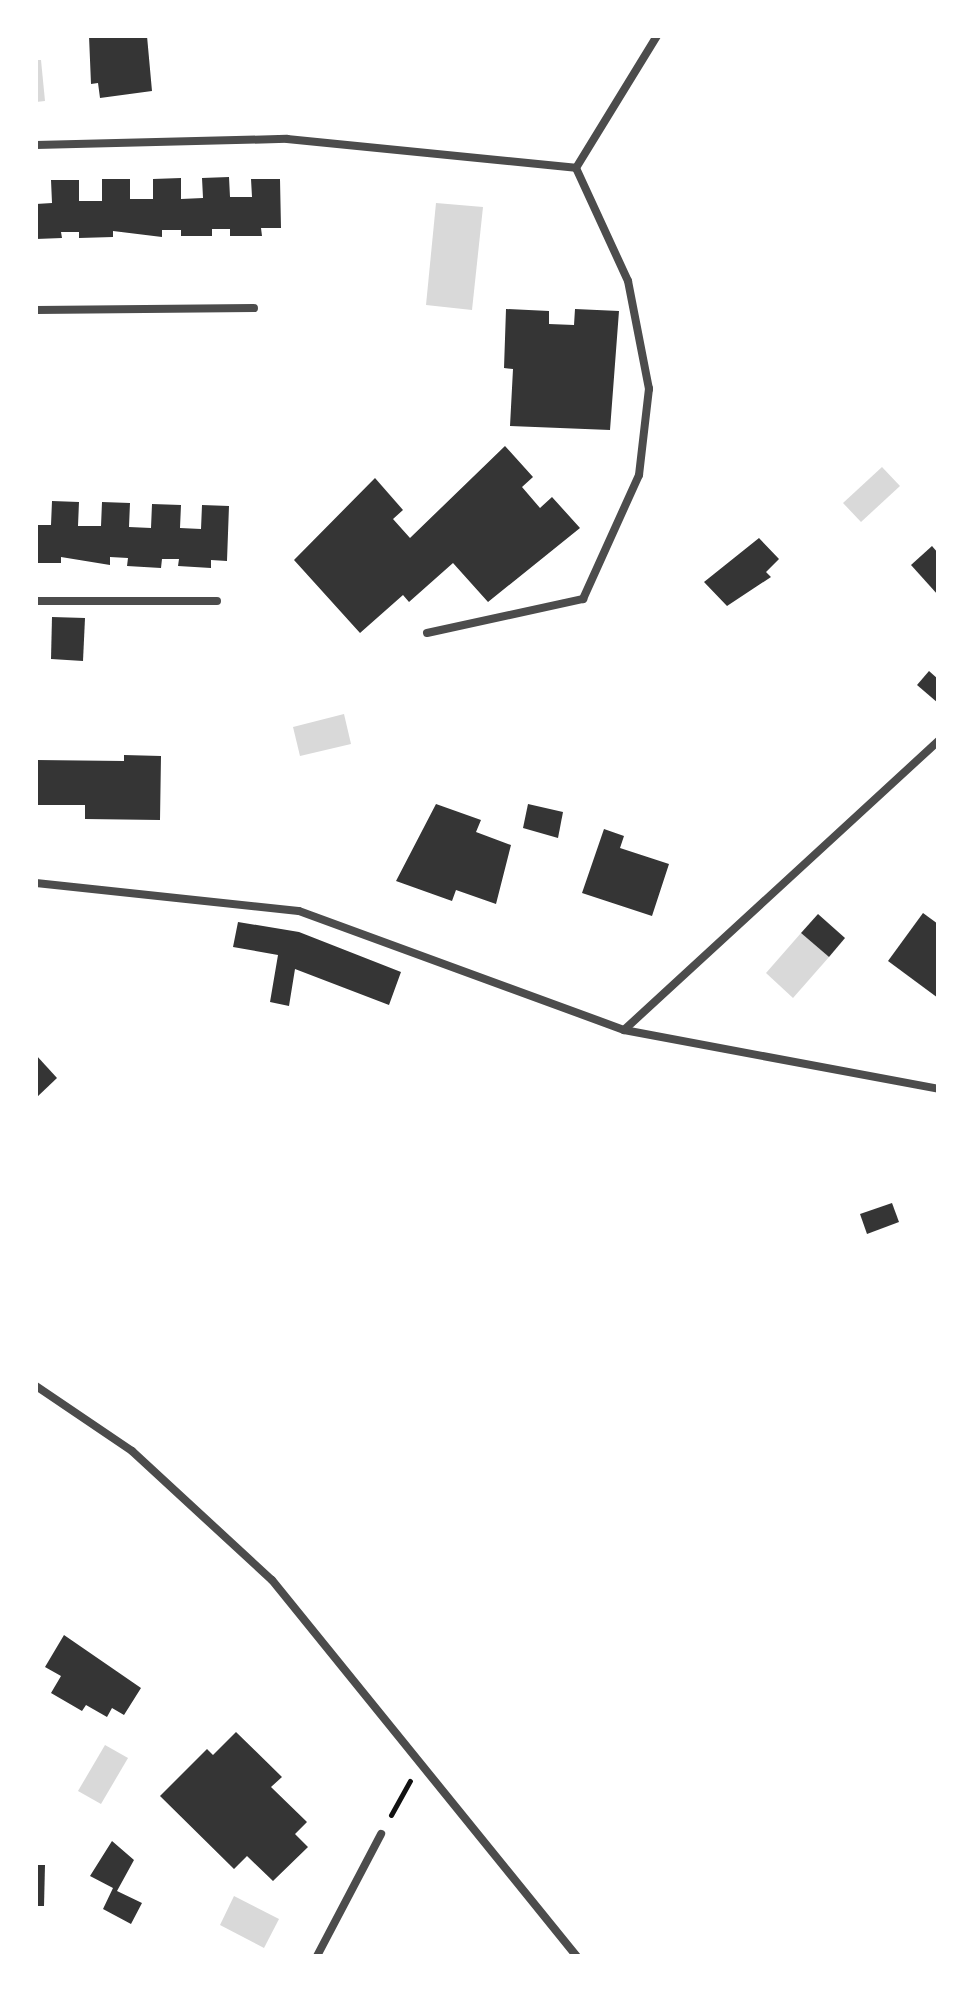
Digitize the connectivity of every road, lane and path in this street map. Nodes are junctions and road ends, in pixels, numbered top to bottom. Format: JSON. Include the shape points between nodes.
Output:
{"nodes":[{"id":1,"x":657,"y":36,"type":"edge"},
{"id":2,"x":36,"y":145,"type":"edge"},
{"id":3,"x":576,"y":168,"type":"junction"},
{"id":4,"x":254,"y":308,"type":"dead end"},
{"id":5,"x":36,"y":310,"type":"edge"},
{"id":6,"x":36,"y":601,"type":"edge"},
{"id":7,"x":217,"y":601,"type":"dead end"},
{"id":8,"x":427,"y":633,"type":"dead end"},
{"id":9,"x":938,"y":741,"type":"edge"},
{"id":10,"x":36,"y":883,"type":"edge"},
{"id":11,"x":624,"y":1030,"type":"junction"},
{"id":12,"x":938,"y":1089,"type":"edge"},
{"id":13,"x":36,"y":1386,"type":"edge"},
{"id":14,"x":422,"y":1759,"type":"junction"},
{"id":15,"x":381,"y":1834,"type":"joint"},
{"id":16,"x":317,"y":1956,"type":"edge"},
{"id":17,"x":577,"y":1956,"type":"edge"}],
"edges":[{"from":1,"to":3,"type":"street"},
{"from":2,"to":3,"type":"street","via":[[287,139]]},
{"from":3,"to":8,"type":"street","via":[[628,281],[649,389],[639,475],[583,599]]},
{"from":4,"to":5,"type":"street"},
{"from":6,"to":7,"type":"street"},
{"from":9,"to":11,"type":"street"},
{"from":10,"to":11,"type":"street","via":[[299,911]]},
{"from":11,"to":12,"type":"street"},
{"from":13,"to":14,"type":"street","via":[[132,1451],[272,1580]]},
{"from":14,"to":15,"type":"path"},
{"from":14,"to":17,"type":"street"},
{"from":15,"to":16,"type":"street"}]}
